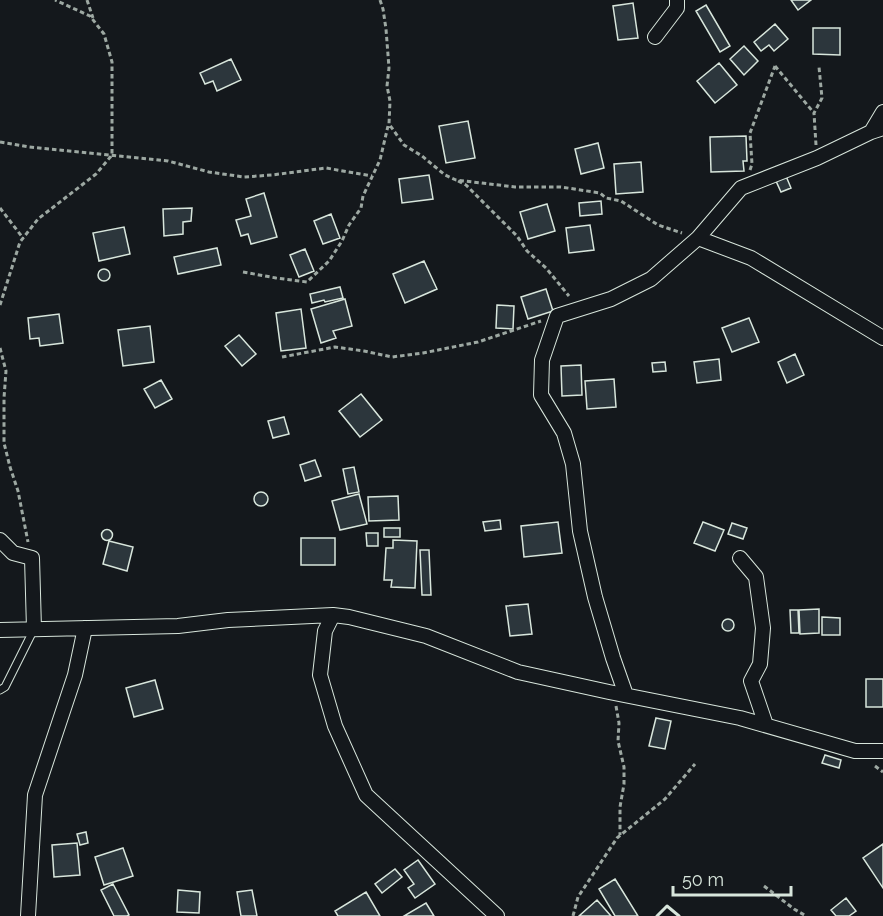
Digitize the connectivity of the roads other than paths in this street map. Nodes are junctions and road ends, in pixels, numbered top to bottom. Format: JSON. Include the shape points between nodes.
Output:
{"nodes":[{"id":1,"x":677,"y":0,"type":"edge"},
{"id":2,"x":655,"y":37,"type":"dead end"},
{"id":3,"x":883,"y":112,"type":"edge"},
{"id":4,"x":877,"y":130,"type":"edge"},
{"id":5,"x":698,"y":238,"type":"junction"},
{"id":6,"x":883,"y":338,"type":"edge"},
{"id":7,"x":0,"y":540,"type":"edge"},
{"id":8,"x":740,"y":558,"type":"dead end"},
{"id":9,"x":333,"y":615,"type":"junction"},
{"id":10,"x":85,"y":628,"type":"junction"},
{"id":11,"x":34,"y":629,"type":"junction"},
{"id":12,"x":0,"y":630,"type":"edge"},
{"id":13,"x":0,"y":690,"type":"edge"},
{"id":14,"x":625,"y":695,"type":"junction"},
{"id":15,"x":766,"y":725,"type":"junction"},
{"id":16,"x":883,"y":751,"type":"edge"},
{"id":17,"x":27,"y":916,"type":"edge"},
{"id":18,"x":497,"y":916,"type":"edge"}],
"edges":[{"from":1,"to":2,"type":"street","via":[[677,8]]},
{"from":3,"to":4,"type":"street"},
{"from":4,"to":5,"type":"street","via":[[741,188]]},
{"from":5,"to":6,"type":"street","via":[[751,258]]},
{"from":5,"to":14,"type":"street","via":[[651,279],[611,299],[557,316],[542,360],[541,395],[564,433],[573,464],[580,531],[592,586]]},
{"from":7,"to":11,"type":"street","via":[[14,553],[32,558]]},
{"from":8,"to":15,"type":"street","via":[[756,577],[763,628],[760,664],[751,681]]},
{"from":9,"to":10,"type":"street"},
{"from":9,"to":14,"type":"street","via":[[426,636],[518,672]]},
{"from":9,"to":18,"type":"street","via":[[325,631],[320,675],[335,726],[366,795]]},
{"from":10,"to":11,"type":"street"},
{"from":10,"to":17,"type":"street","via":[[75,675],[35,795]]},
{"from":11,"to":12,"type":"street"},
{"from":11,"to":13,"type":"lane"},
{"from":14,"to":15,"type":"street"},
{"from":15,"to":16,"type":"street","via":[[855,751]]}]}
